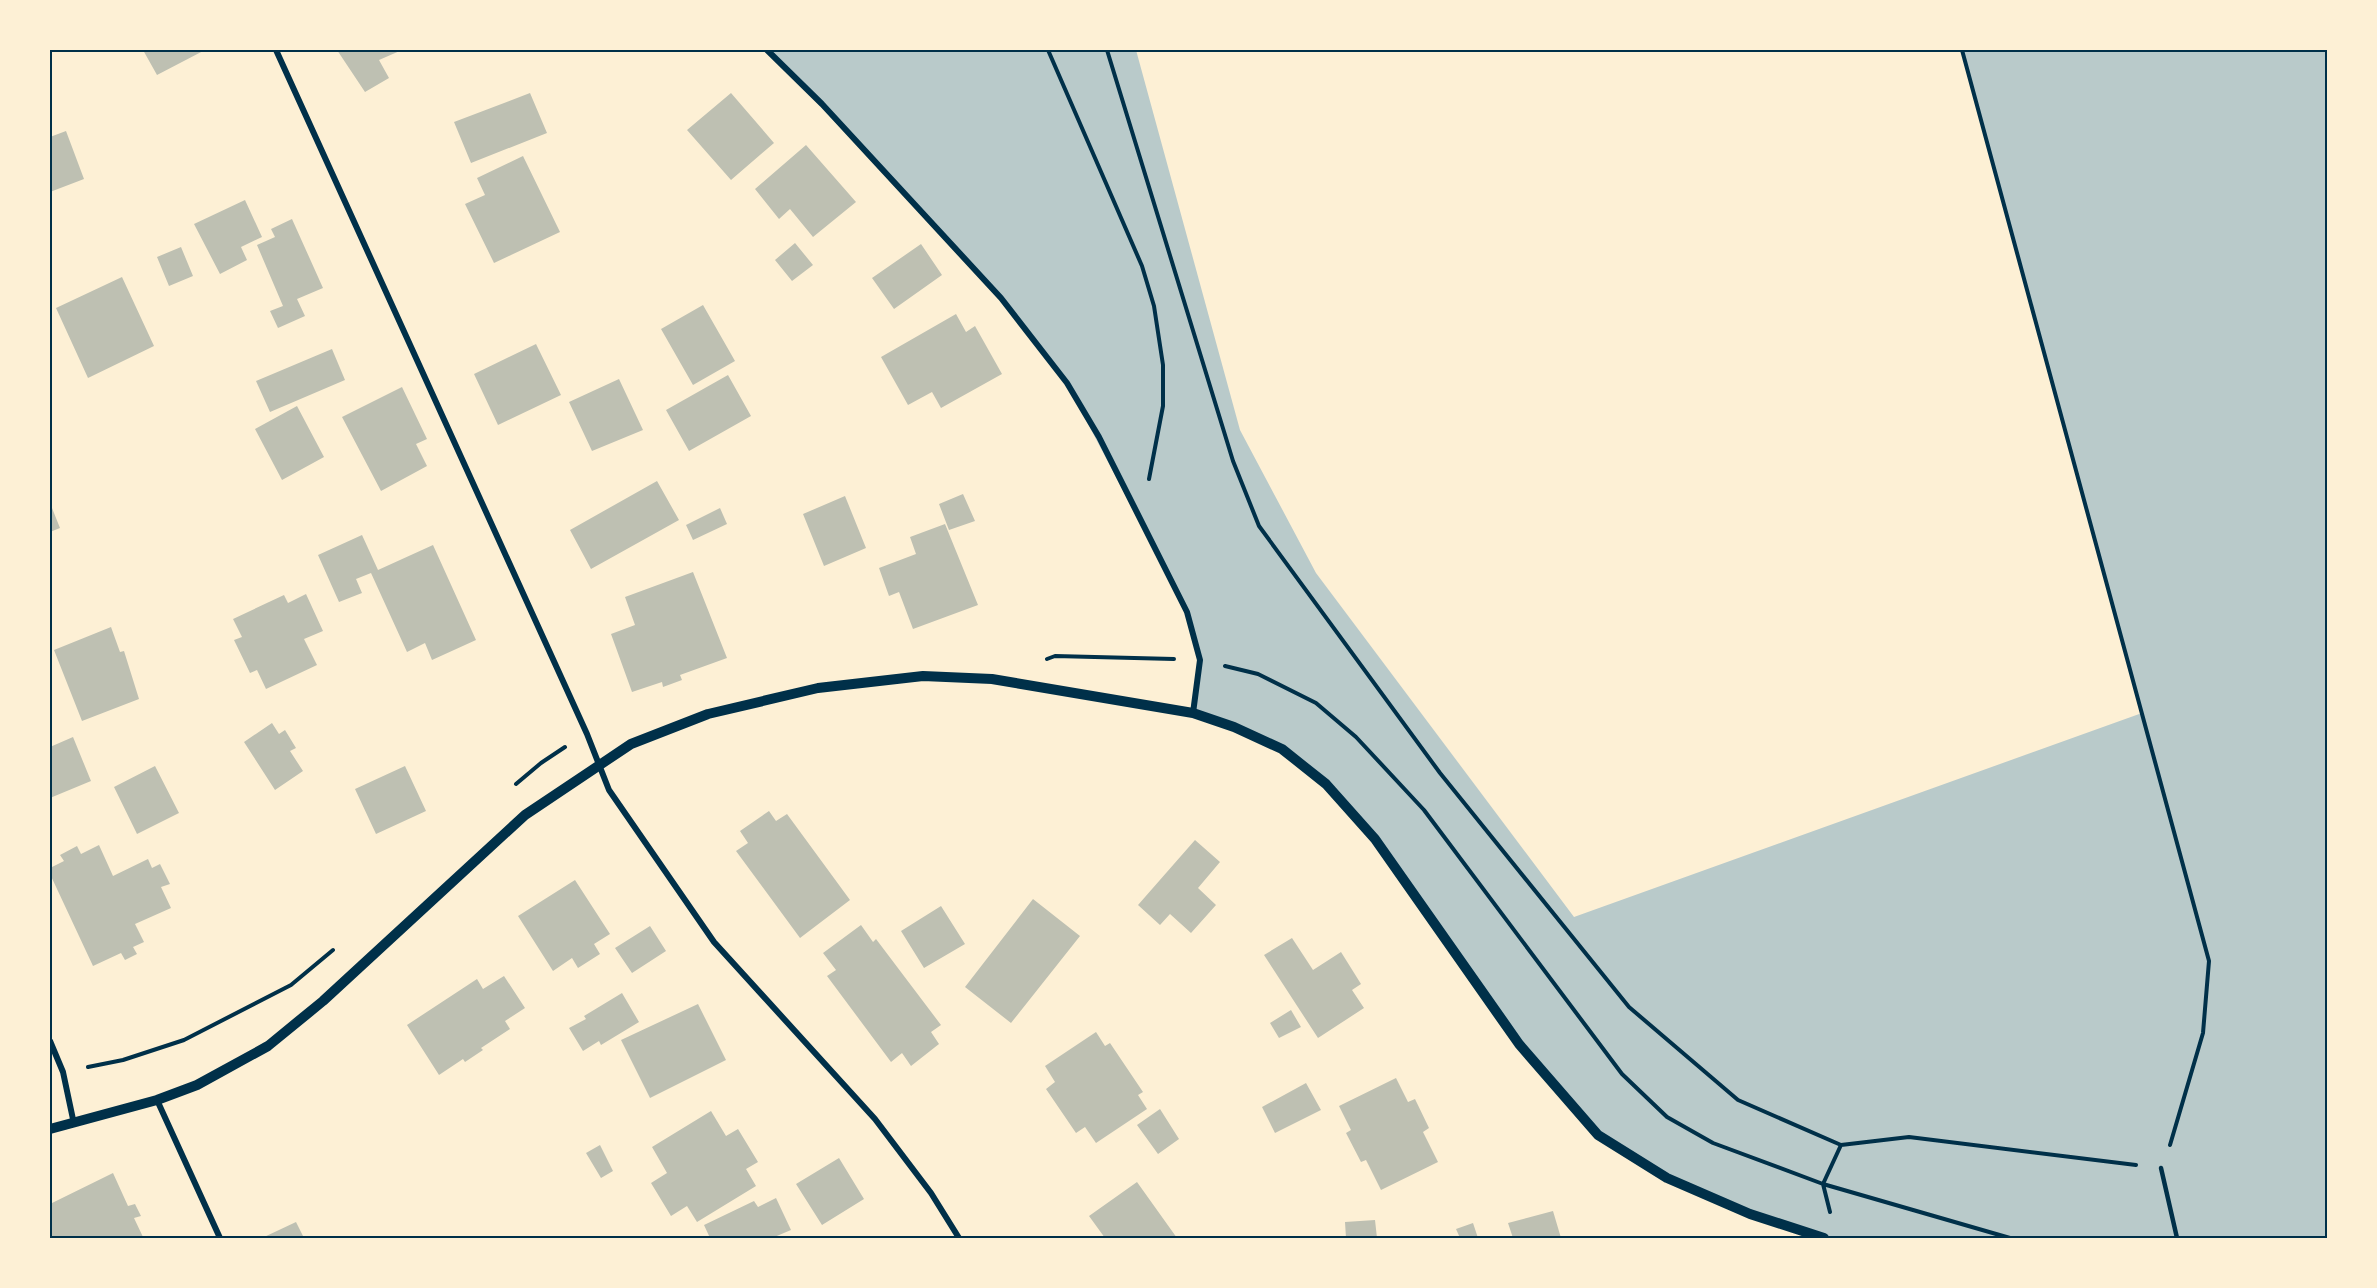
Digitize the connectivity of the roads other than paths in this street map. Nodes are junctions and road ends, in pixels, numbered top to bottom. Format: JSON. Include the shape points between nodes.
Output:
{"nodes":[{"id":1,"x":276,"y":50,"type":"edge"},
{"id":2,"x":767,"y":50,"type":"edge"},
{"id":3,"x":1193,"y":713,"type":"junction"},
{"id":4,"x":600,"y":765,"type":"junction"},
{"id":5,"x":50,"y":1041,"type":"edge"},
{"id":6,"x":157,"y":1100,"type":"junction"},
{"id":7,"x":74,"y":1124,"type":"junction"},
{"id":8,"x":50,"y":1129,"type":"edge"},
{"id":9,"x":2161,"y":1168,"type":"road end"},
{"id":10,"x":220,"y":1239,"type":"edge"},
{"id":11,"x":958,"y":1239,"type":"edge"},
{"id":12,"x":1824,"y":1239,"type":"edge"},
{"id":13,"x":2177,"y":1239,"type":"edge"}],
"edges":[{"from":1,"to":4,"type":"street"},
{"from":2,"to":3,"type":"street","via":[[1001,298],[1067,384],[1099,437],[1186,612],[1200,660]]},
{"from":3,"to":4,"type":"street","via":[[992,679],[923,676],[818,688],[708,714],[631,744]]},
{"from":3,"to":12,"type":"street","via":[[1282,749],[1326,784],[1374,839],[1520,1044],[1599,1135],[1667,1178],[1750,1214]]},
{"from":4,"to":6,"type":"street","via":[[525,815],[268,1046],[197,1085]]},
{"from":4,"to":11,"type":"street","via":[[609,790],[714,942],[875,1119],[931,1193]]},
{"from":5,"to":7,"type":"street","via":[[63,1072]]},
{"from":6,"to":7,"type":"street"},
{"from":6,"to":10,"type":"street"},
{"from":7,"to":8,"type":"street"},
{"from":9,"to":13,"type":"lane"}]}
